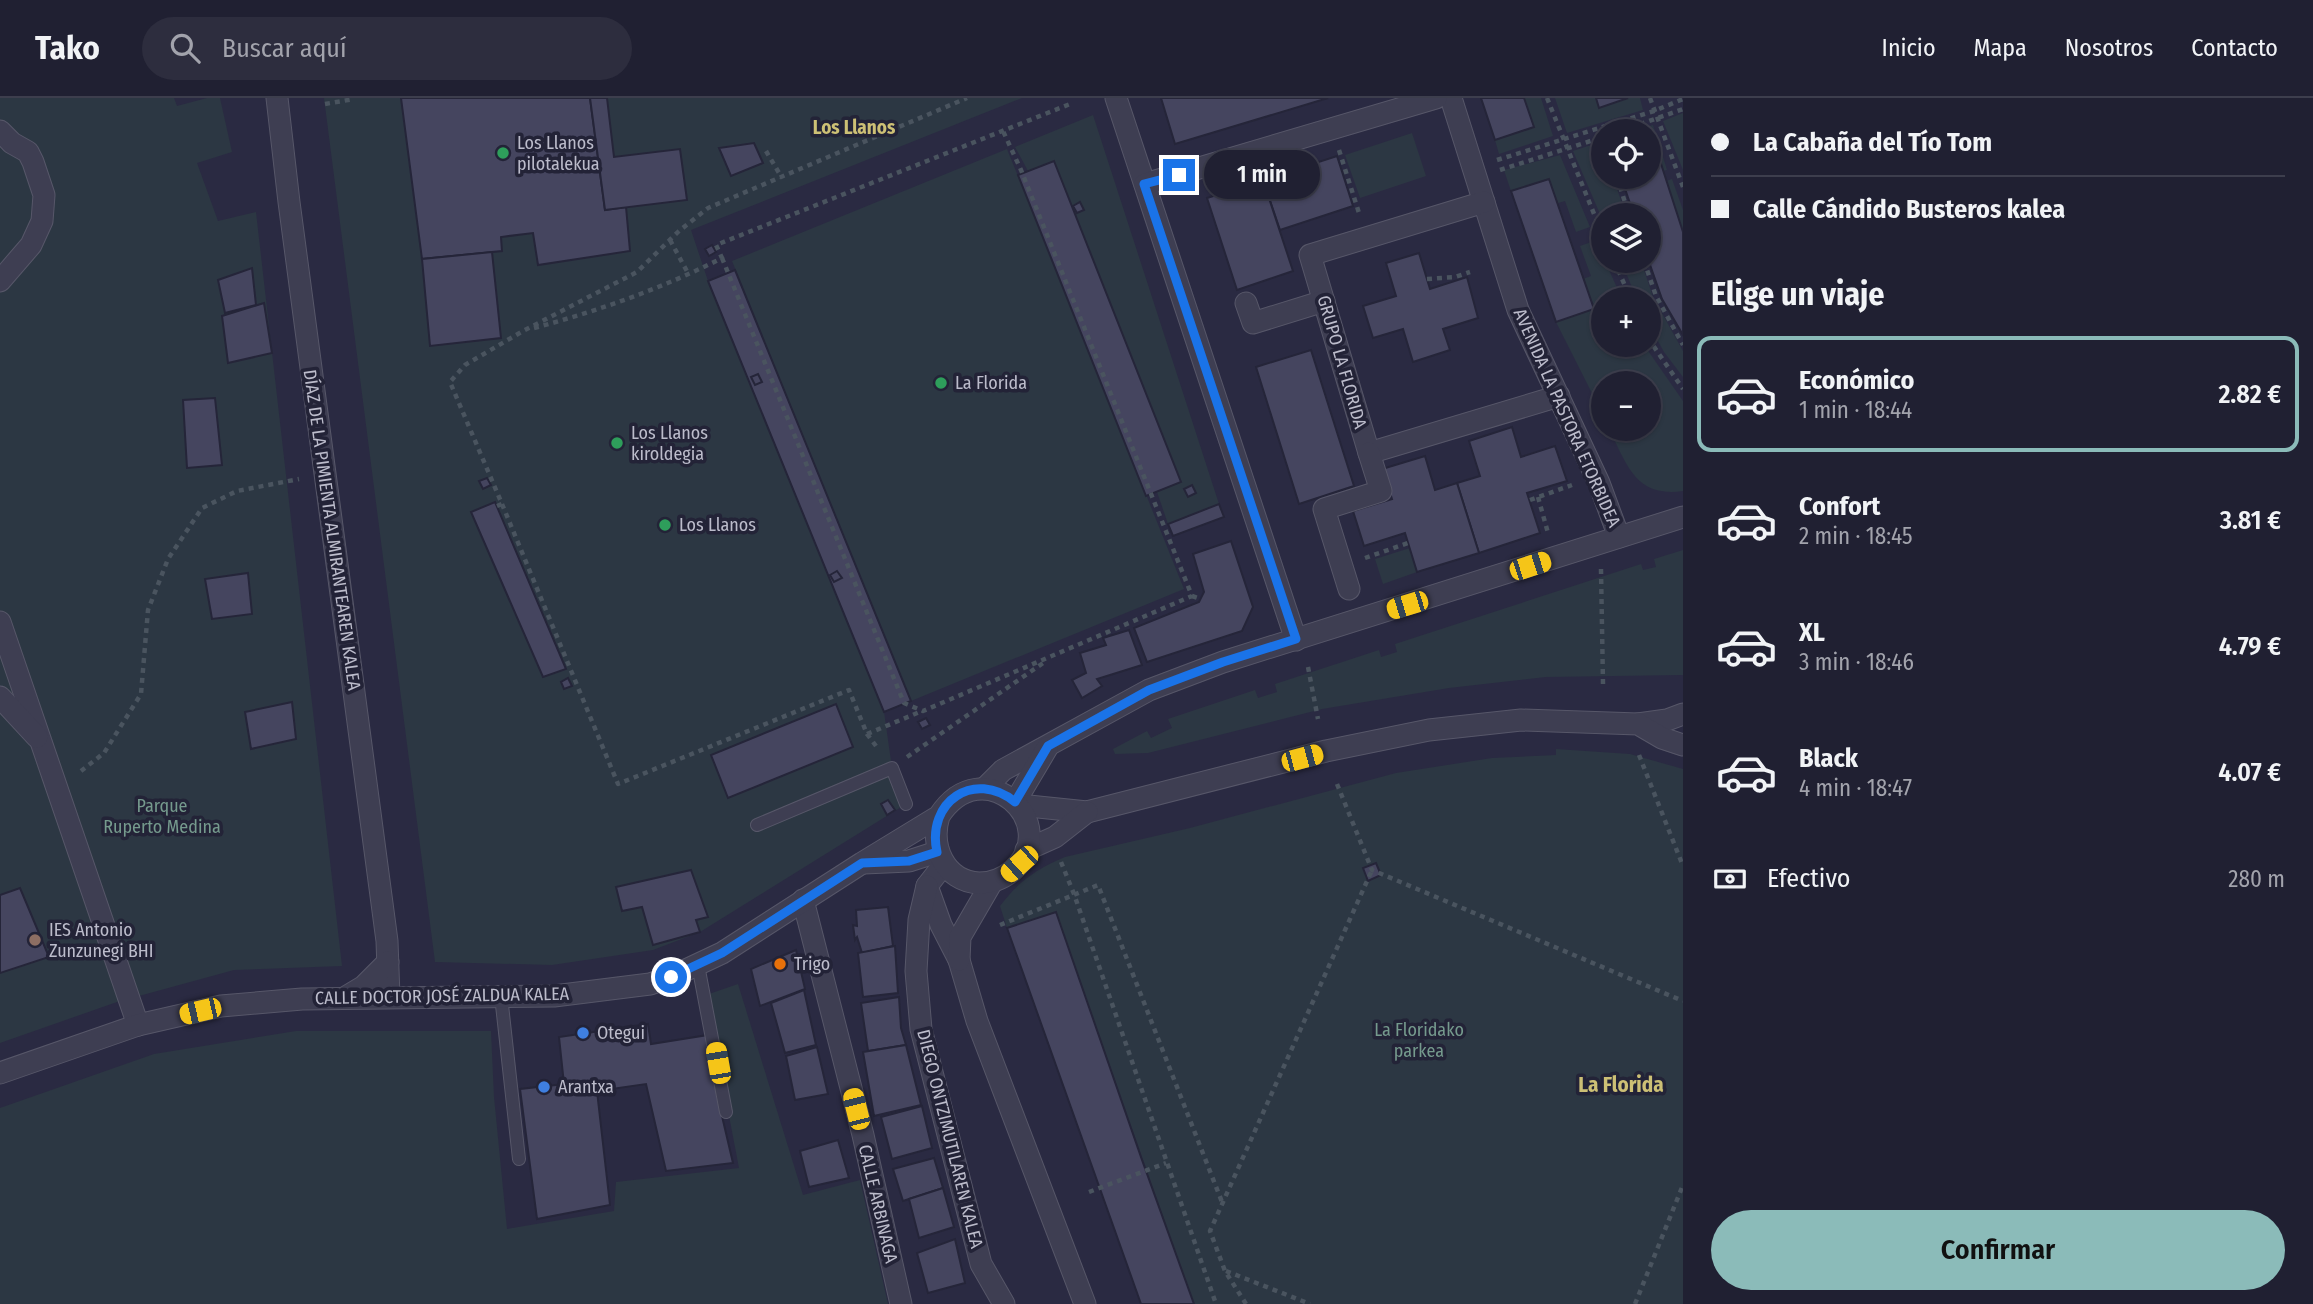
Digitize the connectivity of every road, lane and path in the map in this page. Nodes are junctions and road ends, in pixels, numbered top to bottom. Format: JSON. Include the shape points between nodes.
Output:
{"nodes":[{"id":1,"x":277,"y":98,"type":"edge"},
{"id":2,"x":967,"y":98,"type":"edge"},
{"id":3,"x":1116,"y":98,"type":"edge"},
{"id":4,"x":1436,"y":98,"type":"edge"},
{"id":5,"x":1451,"y":98,"type":"edge"},
{"id":6,"x":1547,"y":98,"type":"edge"},
{"id":7,"x":1650,"y":98,"type":"edge"},
{"id":8,"x":354,"y":99,"type":"edge"},
{"id":9,"x":1683,"y":99,"type":"edge"},
{"id":10,"x":325,"y":104,"type":"dead end"},
{"id":11,"x":1070,"y":104,"type":"dead end"},
{"id":12,"x":1683,"y":109,"type":"edge"},
{"id":13,"x":1654,"y":111,"type":"junction"},
{"id":14,"x":1629,"y":119,"type":"edge"},
{"id":15,"x":1658,"y":119,"type":"edge"},
{"id":16,"x":1660,"y":119,"type":"edge"},
{"id":17,"x":1661,"y":128,"type":"edge"},
{"id":18,"x":1591,"y":130,"type":"edge"},
{"id":19,"x":1003,"y":131,"type":"junction"},
{"id":20,"x":1562,"y":139,"type":"junction"},
{"id":21,"x":4,"y":141,"type":"edge"},
{"id":22,"x":1591,"y":141,"type":"edge"},
{"id":23,"x":1338,"y":146,"type":"dead end"},
{"id":24,"x":1566,"y":149,"type":"junction"},
{"id":25,"x":766,"y":151,"type":"dead end"},
{"id":26,"x":1496,"y":160,"type":"dead end"},
{"id":27,"x":1499,"y":170,"type":"dead end"},
{"id":28,"x":782,"y":178,"type":"junction"},
{"id":29,"x":1144,"y":184,"type":"junction"},
{"id":30,"x":1683,"y":187,"type":"edge"},
{"id":31,"x":1484,"y":202,"type":"junction"},
{"id":32,"x":1591,"y":208,"type":"edge"},
{"id":33,"x":1359,"y":213,"type":"dead end"},
{"id":34,"x":670,"y":240,"type":"junction"},
{"id":35,"x":722,"y":258,"type":"junction"},
{"id":36,"x":1470,"y":272,"type":"dead end"},
{"id":37,"x":1648,"y":273,"type":"edge"},
{"id":38,"x":689,"y":275,"type":"junction"},
{"id":39,"x":1427,"y":279,"type":"dead end"},
{"id":40,"x":0,"y":281,"type":"edge"},
{"id":41,"x":1324,"y":301,"type":"junction"},
{"id":42,"x":580,"y":302,"type":"junction"},
{"id":43,"x":1246,"y":303,"type":"dead end"},
{"id":44,"x":585,"y":312,"type":"junction"},
{"id":45,"x":523,"y":331,"type":"junction"},
{"id":46,"x":1683,"y":345,"type":"edge"},
{"id":47,"x":1661,"y":357,"type":"edge"},
{"id":48,"x":1683,"y":388,"type":"edge"},
{"id":49,"x":1559,"y":396,"type":"junction"},
{"id":50,"x":1369,"y":453,"type":"junction"},
{"id":51,"x":299,"y":479,"type":"dead end"},
{"id":52,"x":1580,"y":482,"type":"dead end"},
{"id":53,"x":1538,"y":497,"type":"junction"},
{"id":54,"x":1530,"y":500,"type":"dead end"},
{"id":55,"x":1683,"y":517,"type":"edge"},
{"id":56,"x":1619,"y":537,"type":"junction"},
{"id":57,"x":1550,"y":539,"type":"dead end"},
{"id":58,"x":1408,"y":543,"type":"dead end"},
{"id":59,"x":1358,"y":561,"type":"dead end"},
{"id":60,"x":1601,"y":569,"type":"dead end"},
{"id":61,"x":1349,"y":589,"type":"dead end"},
{"id":62,"x":1192,"y":596,"type":"junction"},
{"id":63,"x":1201,"y":599,"type":"dead end"},
{"id":64,"x":0,"y":622,"type":"edge"},
{"id":65,"x":1296,"y":639,"type":"junction"},
{"id":66,"x":1056,"y":654,"type":"junction"},
{"id":67,"x":1308,"y":667,"type":"dead end"},
{"id":68,"x":1603,"y":684,"type":"dead end"},
{"id":69,"x":0,"y":697,"type":"edge"},
{"id":70,"x":923,"y":711,"type":"junction"},
{"id":71,"x":1318,"y":719,"type":"dead end"},
{"id":72,"x":1678,"y":719,"type":"edge"},
{"id":73,"x":1638,"y":724,"type":"junction"},
{"id":74,"x":41,"y":741,"type":"junction"},
{"id":75,"x":1683,"y":745,"type":"edge"},
{"id":76,"x":1048,"y":746,"type":"junction"},
{"id":77,"x":1636,"y":747,"type":"dead end"},
{"id":78,"x":891,"y":768,"type":"junction"},
{"id":79,"x":81,"y":771,"type":"dead end"},
{"id":80,"x":1337,"y":784,"type":"dead end"},
{"id":81,"x":985,"y":788,"type":"junction"},
{"id":82,"x":906,"y":804,"type":"dead end"},
{"id":83,"x":1017,"y":804,"type":"junction"},
{"id":84,"x":1087,"y":812,"type":"junction"},
{"id":85,"x":939,"y":816,"type":"junction"},
{"id":86,"x":757,"y":825,"type":"dead end"},
{"id":87,"x":1027,"y":850,"type":"junction"},
{"id":88,"x":1058,"y":855,"type":"dead end"},
{"id":89,"x":941,"y":858,"type":"junction"},
{"id":90,"x":862,"y":863,"type":"junction"},
{"id":91,"x":1683,"y":866,"type":"edge"},
{"id":92,"x":1371,"y":870,"type":"junction"},
{"id":93,"x":992,"y":882,"type":"junction"},
{"id":94,"x":927,"y":886,"type":"junction"},
{"id":95,"x":1074,"y":894,"type":"junction"},
{"id":96,"x":803,"y":900,"type":"junction"},
{"id":97,"x":1000,"y":925,"type":"dead end"},
{"id":98,"x":960,"y":960,"type":"junction"},
{"id":99,"x":388,"y":962,"type":"junction"},
{"id":100,"x":698,"y":964,"type":"junction"},
{"id":101,"x":500,"y":996,"type":"junction"},
{"id":102,"x":389,"y":997,"type":"junction"},
{"id":103,"x":343,"y":998,"type":"junction"},
{"id":104,"x":1683,"y":1001,"type":"edge"},
{"id":105,"x":138,"y":1025,"type":"junction"},
{"id":106,"x":0,"y":1073,"type":"edge"},
{"id":107,"x":726,"y":1112,"type":"dead end"},
{"id":108,"x":519,"y":1159,"type":"dead end"},
{"id":109,"x":1166,"y":1163,"type":"junction"},
{"id":110,"x":1683,"y":1185,"type":"edge"},
{"id":111,"x":1089,"y":1192,"type":"dead end"},
{"id":112,"x":1222,"y":1203,"type":"junction"},
{"id":113,"x":1226,"y":1271,"type":"junction"},
{"id":114,"x":901,"y":1304,"type":"edge"},
{"id":115,"x":1004,"y":1304,"type":"edge"},
{"id":116,"x":1085,"y":1304,"type":"edge"},
{"id":117,"x":1216,"y":1304,"type":"edge"},
{"id":118,"x":1245,"y":1304,"type":"edge"},
{"id":119,"x":1310,"y":1304,"type":"edge"},
{"id":120,"x":1635,"y":1304,"type":"edge"}],
"edges":[{"from":1,"to":99,"type":"street","name":"DÍAZ DE LA PIMIENTA ALMIRANTEAREN KALEA"},
{"from":2,"to":28,"type":"path"},
{"from":3,"to":29,"type":"street"},
{"from":4,"to":29,"type":"street"},
{"from":5,"to":31,"type":"street","name":"AVENIDA LA PASTORA ETORBIDEA"},
{"from":6,"to":20,"type":"path"},
{"from":7,"to":13,"type":"path"},
{"from":8,"to":10,"type":"path"},
{"from":9,"to":13,"type":"path"},
{"from":11,"to":19,"type":"path"},
{"from":12,"to":16,"type":"path"},
{"from":13,"to":14,"type":"path"},
{"from":13,"to":15,"type":"path"},
{"from":17,"to":30,"type":"path"},
{"from":18,"to":20,"type":"path"},
{"from":19,"to":35,"type":"path","via":[[716,245]]},
{"from":19,"to":62,"type":"path"},
{"from":20,"to":24,"type":"path"},
{"from":20,"to":26,"type":"path"},
{"from":21,"to":40,"type":"street","via":[[28,152],[44,195],[42,221],[31,246]]},
{"from":22,"to":24,"type":"path"},
{"from":23,"to":33,"type":"path"},
{"from":24,"to":27,"type":"path"},
{"from":24,"to":32,"type":"path"},
{"from":25,"to":28,"type":"path"},
{"from":28,"to":34,"type":"path","via":[[708,208]]},
{"from":29,"to":65,"type":"street"},
{"from":31,"to":41,"type":"street","name":"GRUPO LA FLORIDA","via":[[1310,255]]},
{"from":31,"to":49,"type":"street","name":"AVENIDA LA PASTORA ETORBIDEA","via":[[1518,310]]},
{"from":34,"to":38,"type":"path"},
{"from":34,"to":42,"type":"path","via":[[638,272]]},
{"from":35,"to":38,"type":"path"},
{"from":35,"to":70,"type":"path","via":[[904,704]]},
{"from":36,"to":39,"type":"path","via":[[1455,278]]},
{"from":37,"to":46,"type":"path"},
{"from":38,"to":44,"type":"path"},
{"from":41,"to":43,"type":"street","via":[[1253,323]]},
{"from":41,"to":50,"type":"street","name":"GRUPO LA FLORIDA"},
{"from":42,"to":44,"type":"path"},
{"from":42,"to":45,"type":"path"},
{"from":44,"to":45,"type":"path"},
{"from":45,"to":70,"type":"path","via":[[465,365],[450,382],[618,784],[849,690],[867,734]]},
{"from":47,"to":48,"type":"path"},
{"from":49,"to":50,"type":"street","name":"GRUPO LA FLORIDA"},
{"from":49,"to":56,"type":"street","name":"AVENIDA LA PASTORA ETORBIDEA","via":[[1600,483]]},
{"from":50,"to":61,"type":"street","via":[[1381,491],[1324,509]]},
{"from":51,"to":79,"type":"path","via":[[237,491],[202,508],[168,559],[148,610],[141,694],[104,754]]},
{"from":52,"to":53,"type":"path"},
{"from":53,"to":54,"type":"path"},
{"from":53,"to":57,"type":"path"},
{"from":55,"to":56,"type":"street"},
{"from":56,"to":65,"type":"street"},
{"from":58,"to":59,"type":"path"},
{"from":60,"to":68,"type":"path"},
{"from":62,"to":63,"type":"path"},
{"from":62,"to":66,"type":"path"},
{"from":64,"to":74,"type":"street"},
{"from":65,"to":76,"type":"street","via":[[1149,690]]},
{"from":66,"to":70,"type":"path"},
{"from":66,"to":78,"type":"path"},
{"from":67,"to":71,"type":"path"},
{"from":69,"to":74,"type":"street"},
{"from":72,"to":73,"type":"street"},
{"from":73,"to":75,"type":"street"},
{"from":73,"to":84,"type":"street","via":[[1521,720],[1429,730],[1326,751]]},
{"from":74,"to":105,"type":"street"},
{"from":76,"to":81,"type":"street","via":[[1003,770]]},
{"from":76,"to":83,"type":"street"},
{"from":77,"to":91,"type":"path"},
{"from":78,"to":82,"type":"lane"},
{"from":78,"to":86,"type":"lane"},
{"from":80,"to":92,"type":"path"},
{"from":81,"to":83,"type":"street"},
{"from":81,"to":85,"type":"street","via":[[958,795]]},
{"from":83,"to":84,"type":"street"},
{"from":83,"to":87,"type":"street","via":[[1028,824]]},
{"from":84,"to":87,"type":"street","via":[[1055,837]]},
{"from":85,"to":89,"type":"street","via":[[935,828]]},
{"from":85,"to":90,"type":"street","name":"CALLE DOCTOR JOSÉ ZALDUA KALEA"},
{"from":87,"to":93,"type":"street","via":[[1007,875]]},
{"from":88,"to":95,"type":"path"},
{"from":89,"to":90,"type":"street","name":"CALLE DOCTOR JOSÉ ZALDUA KALEA"},
{"from":89,"to":93,"type":"street","via":[[965,880]]},
{"from":89,"to":94,"type":"street","name":"DIEGO ONTZIMUTILAREN KALEA"},
{"from":90,"to":96,"type":"street","name":"CALLE DOCTOR JOSÉ ZALDUA KALEA"},
{"from":92,"to":104,"type":"path"},
{"from":92,"to":112,"type":"path"},
{"from":93,"to":98,"type":"street","via":[[961,937]]},
{"from":94,"to":98,"type":"street"},
{"from":94,"to":115,"type":"street","name":"DIEGO ONTZIMUTILAREN KALEA","via":[[919,920],[916,971],[921,1029],[981,1264]]},
{"from":95,"to":97,"type":"path"},
{"from":95,"to":109,"type":"path"},
{"from":95,"to":112,"type":"path","via":[[1098,885]]},
{"from":96,"to":100,"type":"street","name":"CALLE DOCTOR JOSÉ ZALDUA KALEA"},
{"from":96,"to":114,"type":"street","name":"CALLE ARBINAGA"},
{"from":98,"to":116,"type":"street","via":[[977,1021]]},
{"from":99,"to":102,"type":"street","name":"DÍAZ DE LA PIMIENTA ALMIRANTEAREN KALEA"},
{"from":99,"to":103,"type":"street","via":[[364,986]]},
{"from":100,"to":101,"type":"street","name":"CALLE DOCTOR JOSÉ ZALDUA KALEA","via":[[650,984],[554,996]]},
{"from":100,"to":107,"type":"lane"},
{"from":101,"to":102,"type":"street","name":"CALLE DOCTOR JOSÉ ZALDUA KALEA"},
{"from":101,"to":108,"type":"lane"},
{"from":102,"to":103,"type":"street","name":"CALLE DOCTOR JOSÉ ZALDUA KALEA"},
{"from":103,"to":105,"type":"street","name":"CALLE DOCTOR JOSÉ ZALDUA KALEA","via":[[221,1006]]},
{"from":105,"to":106,"type":"street","name":"CALLE DOCTOR JOSÉ ZALDUA KALEA"},
{"from":109,"to":111,"type":"path"},
{"from":109,"to":117,"type":"path"},
{"from":110,"to":120,"type":"path"},
{"from":112,"to":113,"type":"path","via":[[1210,1231]]},
{"from":113,"to":118,"type":"path"},
{"from":113,"to":119,"type":"path"}]}
